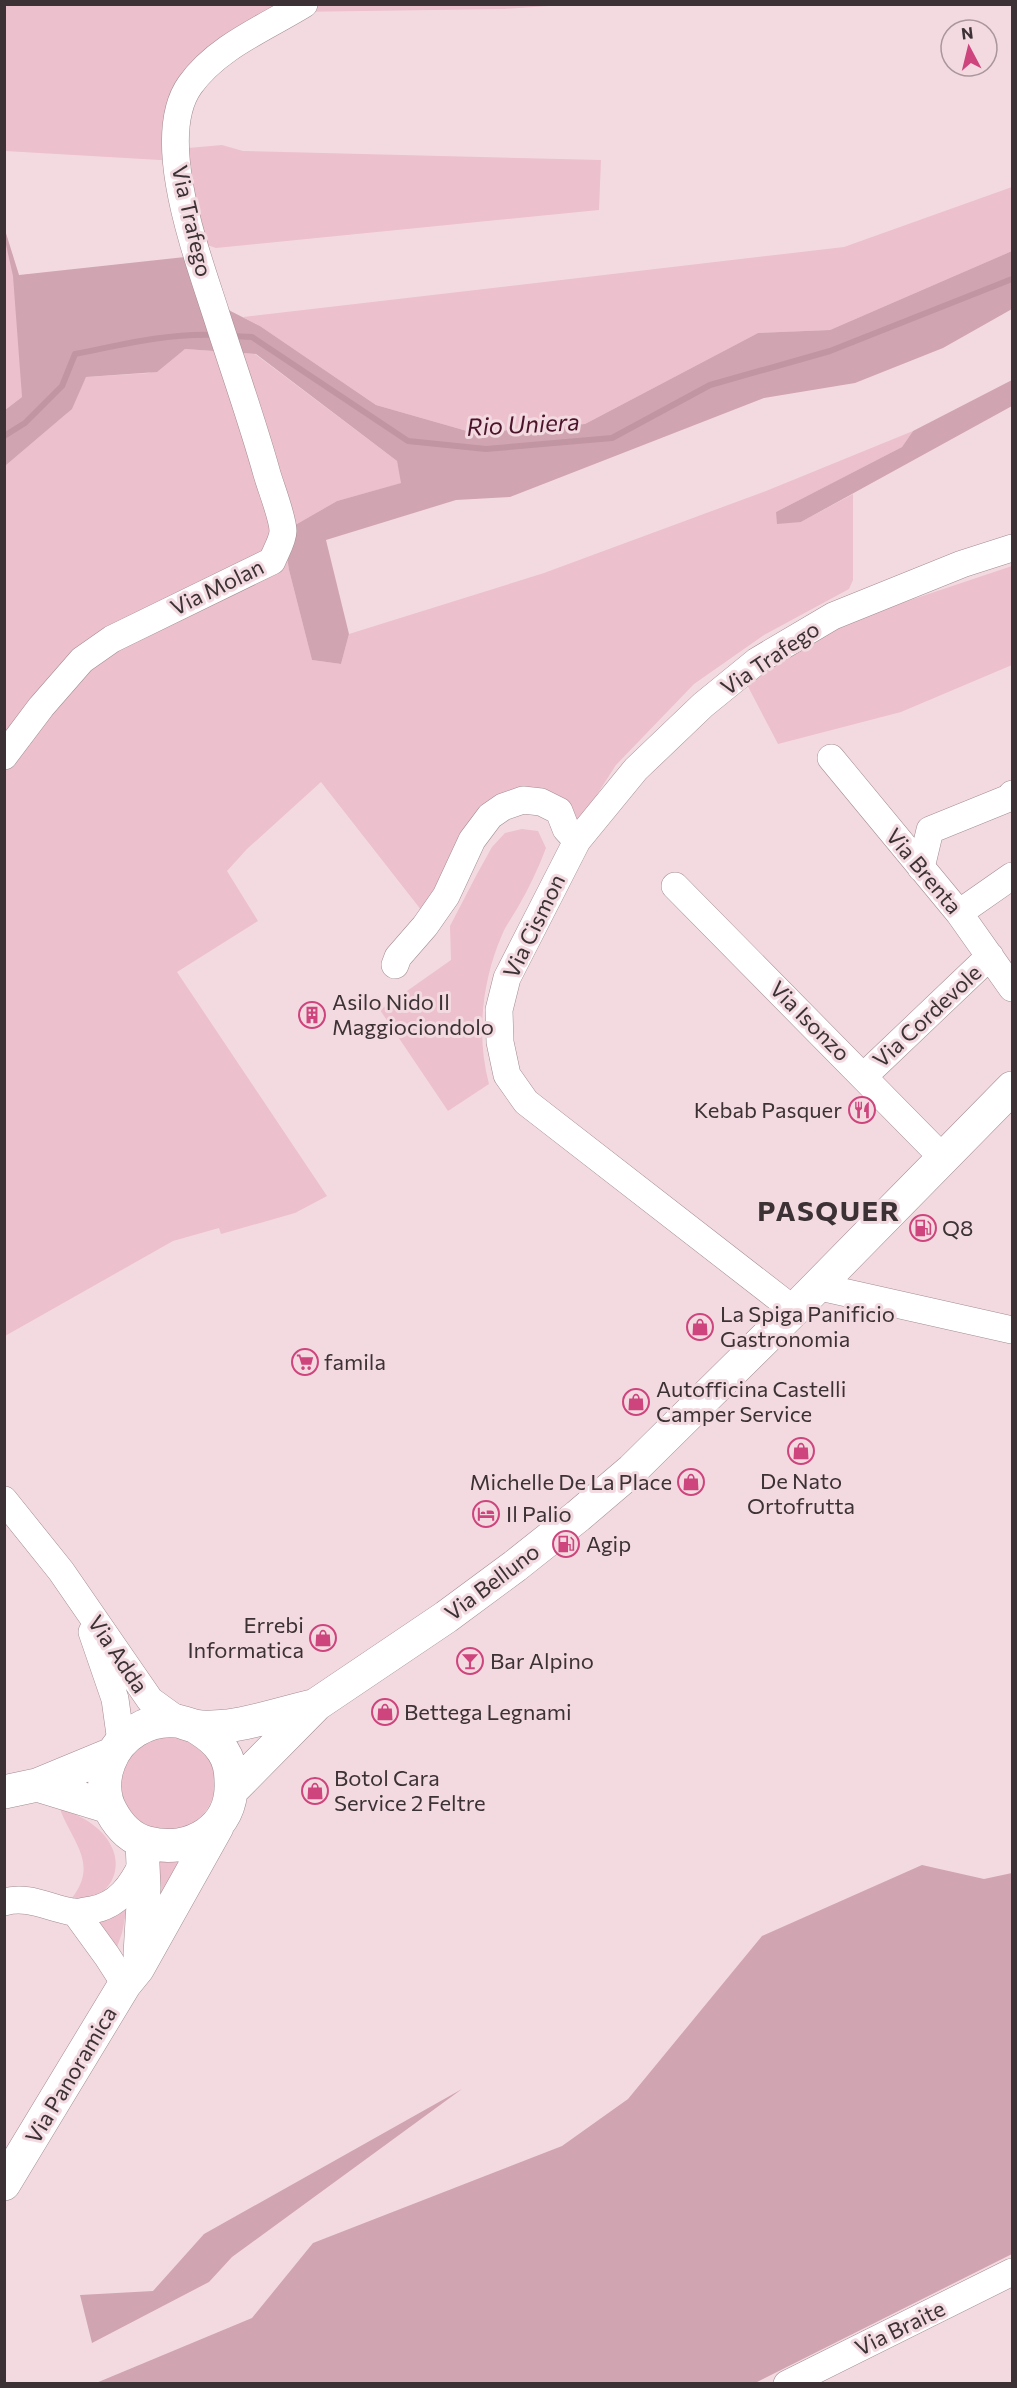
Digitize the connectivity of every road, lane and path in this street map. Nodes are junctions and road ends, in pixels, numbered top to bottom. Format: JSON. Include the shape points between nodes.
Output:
{"nodes":[{"id":1,"x":304,"y":4,"type":"edge"},
{"id":2,"x":218,"y":320,"type":"joint"},
{"id":3,"x":1012,"y":548,"type":"edge"},
{"id":4,"x":4,"y":756,"type":"edge"},
{"id":5,"x":831,"y":758,"type":"dead end"},
{"id":6,"x":1012,"y":794,"type":"edge"},
{"id":7,"x":577,"y":841,"type":"junction"},
{"id":8,"x":921,"y":868,"type":"junction"},
{"id":9,"x":1012,"y":876,"type":"edge"},
{"id":10,"x":675,"y":886,"type":"dead end"},
{"id":11,"x":959,"y":913,"type":"junction"},
{"id":12,"x":990,"y":956,"type":"junction"},
{"id":13,"x":395,"y":965,"type":"dead end"},
{"id":14,"x":1012,"y":988,"type":"edge"},
{"id":15,"x":864,"y":1076,"type":"junction"},
{"id":16,"x":1012,"y":1088,"type":"edge"},
{"id":17,"x":943,"y":1158,"type":"junction"},
{"id":18,"x":816,"y":1286,"type":"junction"},
{"id":19,"x":794,"y":1310,"type":"junction"},
{"id":20,"x":1012,"y":1330,"type":"edge"},
{"id":21,"x":4,"y":1500,"type":"edge"},
{"id":22,"x":65,"y":1578,"type":"junction"},
{"id":23,"x":317,"y":1704,"type":"junction"},
{"id":24,"x":188,"y":1724,"type":"junction"},
{"id":25,"x":117,"y":1748,"type":"junction"},
{"id":26,"x":37,"y":1785,"type":"junction"},
{"id":27,"x":4,"y":1792,"type":"edge"},
{"id":28,"x":226,"y":1805,"type":"junction"},
{"id":29,"x":109,"y":1807,"type":"junction"},
{"id":30,"x":143,"y":1852,"type":"junction"},
{"id":31,"x":4,"y":1902,"type":"edge"},
{"id":32,"x":75,"y":1912,"type":"junction"},
{"id":33,"x":131,"y":1976,"type":"junction"},
{"id":34,"x":4,"y":2184,"type":"edge"},
{"id":35,"x":1012,"y":2272,"type":"edge"},
{"id":36,"x":787,"y":2384,"type":"edge"}],
"edges":[{"from":1,"to":2,"type":"street","name":"Via Trafego","via":[[203,69],[182,97],[177,115],[177,161],[183,200]]},
{"from":2,"to":4,"type":"street","name":"Via Molan","via":[[283,532],[272,561],[112,639],[90,654],[42,706]]},
{"from":3,"to":7,"type":"street","name":"Via Trafego","via":[[833,616],[757,662],[703,705],[636,770]]},
{"from":5,"to":8,"type":"street","name":"Via Brenta"},
{"from":6,"to":8,"type":"street","via":[[930,830]]},
{"from":7,"to":13,"type":"street","via":[[566,829],[559,811],[541,802],[523,800],[503,807],[490,816],[472,840],[446,896]]},
{"from":7,"to":19,"type":"street","name":"Via Cismon","via":[[507,978],[499,1010],[507,1075],[526,1102]]},
{"from":8,"to":11,"type":"street","name":"Via Brenta"},
{"from":9,"to":11,"type":"street"},
{"from":10,"to":15,"type":"street","name":"Via Isonzo"},
{"from":11,"to":12,"type":"street","name":"Via Brenta"},
{"from":12,"to":14,"type":"street","name":"Via Brenta"},
{"from":12,"to":15,"type":"street","name":"Via Cordevole"},
{"from":15,"to":17,"type":"street","name":"Via Isonzo"},
{"from":16,"to":17,"type":"main road","name":"Via Belluno"},
{"from":17,"to":18,"type":"main road","name":"Via Belluno"},
{"from":18,"to":19,"type":"main road","name":"Via Belluno"},
{"from":18,"to":20,"type":"street"},
{"from":19,"to":23,"type":"main road","name":"Via Belluno","via":[[632,1470],[578,1516],[446,1617]]},
{"from":21,"to":22,"type":"street","name":"Via Adda"},
{"from":22,"to":24,"type":"street","name":"Via Adda","via":[[150,1700]]},
{"from":22,"to":25,"type":"street","name":"Via Adda","via":[[92,1631],[109,1678],[119,1717]]},
{"from":23,"to":24,"type":"main road","name":"Via Belluno","via":[[226,1726]]},
{"from":23,"to":28,"type":"main road","name":"Via Belluno"},
{"from":24,"to":25,"type":"main road","name":"Via Belluno","via":[[161,1721],[143,1726]]},
{"from":24,"to":28,"type":"main road","via":[[212,1738],[224,1753],[231,1771]]},
{"from":25,"to":26,"type":"main road","name":"Via Belluno"},
{"from":25,"to":29,"type":"main road","via":[[106,1771]]},
{"from":26,"to":27,"type":"main road","name":"Via Belluno"},
{"from":26,"to":29,"type":"main road"},
{"from":28,"to":30,"type":"main road","name":"Via Belluno","via":[[205,1836],[185,1845]]},
{"from":28,"to":33,"type":"main road","name":"Via Panoramica"},
{"from":29,"to":30,"type":"main road"},
{"from":30,"to":32,"type":"street","via":[[135,1880],[122,1896],[103,1908]]},
{"from":30,"to":33,"type":"main road","name":"Via Panoramica","via":[[143,1921]]},
{"from":31,"to":32,"type":"street","via":[[40,1902]]},
{"from":32,"to":33,"type":"street","via":[[107,1956]]},
{"from":33,"to":34,"type":"main road","name":"Via Panoramica"},
{"from":35,"to":36,"type":"street","name":"Via Braite"}]}
